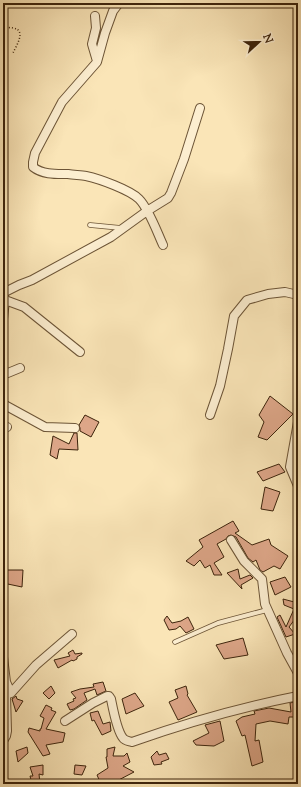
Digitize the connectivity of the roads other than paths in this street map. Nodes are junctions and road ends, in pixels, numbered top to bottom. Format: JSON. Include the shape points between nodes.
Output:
{"nodes":[{"id":1,"x":119,"y":3,"type":"edge"},
{"id":2,"x":95,"y":16,"type":"dead end"},
{"id":3,"x":97,"y":62,"type":"junction"},
{"id":4,"x":200,"y":108,"type":"dead end"},
{"id":5,"x":147,"y":211,"type":"junction"},
{"id":6,"x":90,"y":225,"type":"dead end"},
{"id":7,"x":124,"y":228,"type":"junction"},
{"id":8,"x":163,"y":246,"type":"dead end"},
{"id":9,"x":4,"y":295,"type":"edge"},
{"id":10,"x":298,"y":295,"type":"edge"},
{"id":11,"x":3,"y":319,"type":"edge"},
{"id":12,"x":80,"y":352,"type":"dead end"},
{"id":13,"x":20,"y":368,"type":"dead end"},
{"id":14,"x":3,"y":376,"type":"edge"},
{"id":15,"x":3,"y":404,"type":"edge"},
{"id":16,"x":210,"y":416,"type":"dead end"},
{"id":17,"x":298,"y":422,"type":"edge"},
{"id":18,"x":75,"y":428,"type":"dead end"},
{"id":19,"x":298,"y":486,"type":"edge"},
{"id":20,"x":232,"y":540,"type":"dead end"},
{"id":21,"x":268,"y":610,"type":"junction"},
{"id":22,"x":72,"y":634,"type":"dead end"},
{"id":23,"x":176,"y":642,"type":"dead end"},
{"id":24,"x":3,"y":657,"type":"edge"},
{"id":25,"x":298,"y":673,"type":"edge"},
{"id":26,"x":7,"y":695,"type":"edge"},
{"id":27,"x":298,"y":696,"type":"edge"},
{"id":28,"x":65,"y":721,"type":"dead end"},
{"id":29,"x":3,"y":741,"type":"edge"}],
"edges":[{"from":1,"to":3,"type":"street","via":[[113,11]]},
{"from":2,"to":3,"type":"street","via":[[96,28],[92,44]]},
{"from":3,"to":5,"type":"street","via":[[62,102],[35,153],[33,167],[48,173],[86,176],[118,187],[139,199]]},
{"from":4,"to":5,"type":"street","via":[[172,193]]},
{"from":5,"to":7,"type":"street"},
{"from":5,"to":8,"type":"street"},
{"from":6,"to":7,"type":"lane"},
{"from":7,"to":9,"type":"street","via":[[112,237]]},
{"from":9,"to":11,"type":"street"},
{"from":9,"to":12,"type":"street","via":[[24,307]]},
{"from":10,"to":16,"type":"street","via":[[285,292],[247,300],[234,316],[220,386]]},
{"from":13,"to":14,"type":"street"},
{"from":15,"to":18,"type":"street","via":[[45,427]]},
{"from":17,"to":19,"type":"street","via":[[290,467]]},
{"from":20,"to":21,"type":"street","via":[[244,561],[262,579]]},
{"from":21,"to":23,"type":"lane","via":[[218,623]]},
{"from":21,"to":25,"type":"street"},
{"from":22,"to":26,"type":"street","via":[[36,665]]},
{"from":24,"to":26,"type":"street"},
{"from":26,"to":29,"type":"street","via":[[7,731]]},
{"from":27,"to":28,"type":"street","via":[[261,703],[164,730],[132,742],[123,738],[118,729],[109,696]]}]}
